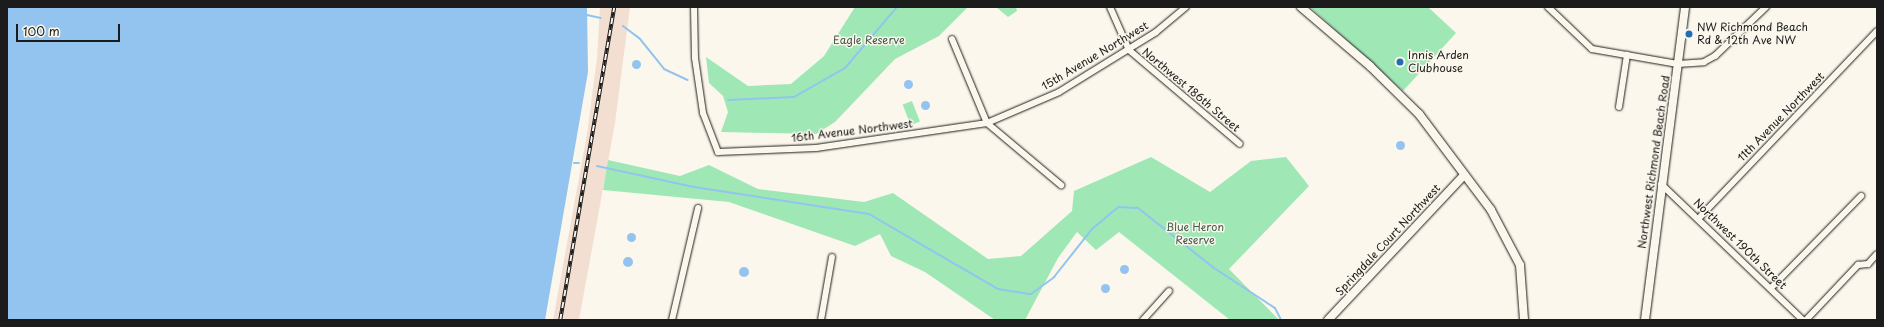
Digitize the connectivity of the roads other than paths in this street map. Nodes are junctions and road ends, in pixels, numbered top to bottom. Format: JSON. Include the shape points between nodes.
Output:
{"nodes":[{"id":1,"x":694,"y":7,"type":"edge"},
{"id":2,"x":1110,"y":7,"type":"edge"},
{"id":3,"x":1186,"y":7,"type":"edge"},
{"id":4,"x":1302,"y":7,"type":"edge"},
{"id":5,"x":1548,"y":7,"type":"edge"},
{"id":6,"x":1685,"y":7,"type":"edge"},
{"id":7,"x":1766,"y":7,"type":"edge"},
{"id":8,"x":1877,"y":31,"type":"edge"},
{"id":9,"x":952,"y":39,"type":"dead end"},
{"id":10,"x":1129,"y":50,"type":"junction"},
{"id":11,"x":1627,"y":55,"type":"junction"},
{"id":12,"x":1678,"y":64,"type":"junction"},
{"id":13,"x":1619,"y":107,"type":"dead end"},
{"id":14,"x":987,"y":123,"type":"junction"},
{"id":15,"x":1240,"y":144,"type":"dead end"},
{"id":16,"x":1464,"y":175,"type":"junction"},
{"id":17,"x":1661,"y":184,"type":"junction"},
{"id":18,"x":1061,"y":185,"type":"dead end"},
{"id":19,"x":1861,"y":196,"type":"dead end"},
{"id":20,"x":698,"y":208,"type":"dead end"},
{"id":21,"x":1700,"y":217,"type":"junction"},
{"id":22,"x":1877,"y":254,"type":"edge"},
{"id":23,"x":832,"y":257,"type":"dead end"},
{"id":24,"x":1771,"y":288,"type":"junction"},
{"id":25,"x":1169,"y":291,"type":"dead end"},
{"id":26,"x":672,"y":320,"type":"edge"},
{"id":27,"x":821,"y":320,"type":"edge"},
{"id":28,"x":1143,"y":320,"type":"edge"},
{"id":29,"x":1328,"y":320,"type":"edge"},
{"id":30,"x":1524,"y":320,"type":"edge"},
{"id":31,"x":1645,"y":320,"type":"edge"},
{"id":32,"x":1804,"y":320,"type":"edge"}],
"edges":[{"from":1,"to":14,"type":"street","name":"16th Avenue Northwest","via":[[695,58],[703,113],[718,152],[816,148]]},
{"from":2,"to":10,"type":"street","name":"Northwest 186th Street"},
{"from":3,"to":10,"type":"street","name":"15th Avenue Northwest"},
{"from":4,"to":16,"type":"street","via":[[1419,114]]},
{"from":5,"to":11,"type":"street","via":[[1592,49]]},
{"from":6,"to":12,"type":"street","name":"Northwest Richmond Beach Road"},
{"from":7,"to":12,"type":"street","via":[[1714,56],[1704,62]]},
{"from":8,"to":21,"type":"street","name":"11th Avenue Northwest"},
{"from":9,"to":14,"type":"street"},
{"from":10,"to":14,"type":"street","name":"15th Avenue Northwest","via":[[1059,92]]},
{"from":10,"to":15,"type":"street","name":"Northwest 186th Street"},
{"from":11,"to":12,"type":"street"},
{"from":11,"to":13,"type":"street"},
{"from":12,"to":17,"type":"street","name":"Northwest Richmond Beach Road"},
{"from":14,"to":18,"type":"street"},
{"from":16,"to":29,"type":"street","name":"Springdale Court Northwest"},
{"from":16,"to":30,"type":"street","via":[[1513,247],[1524,283]]},
{"from":17,"to":21,"type":"street","name":"Northwest 190th Street"},
{"from":17,"to":31,"type":"street","name":"Northwest Richmond Beach Road"},
{"from":19,"to":24,"type":"street"},
{"from":20,"to":26,"type":"street"},
{"from":21,"to":24,"type":"street","name":"Northwest 190th Street"},
{"from":22,"to":32,"type":"street","via":[[1868,264],[1858,265]]},
{"from":23,"to":27,"type":"street"},
{"from":24,"to":32,"type":"street","name":"Northwest 190th Street"},
{"from":25,"to":28,"type":"street"}]}
